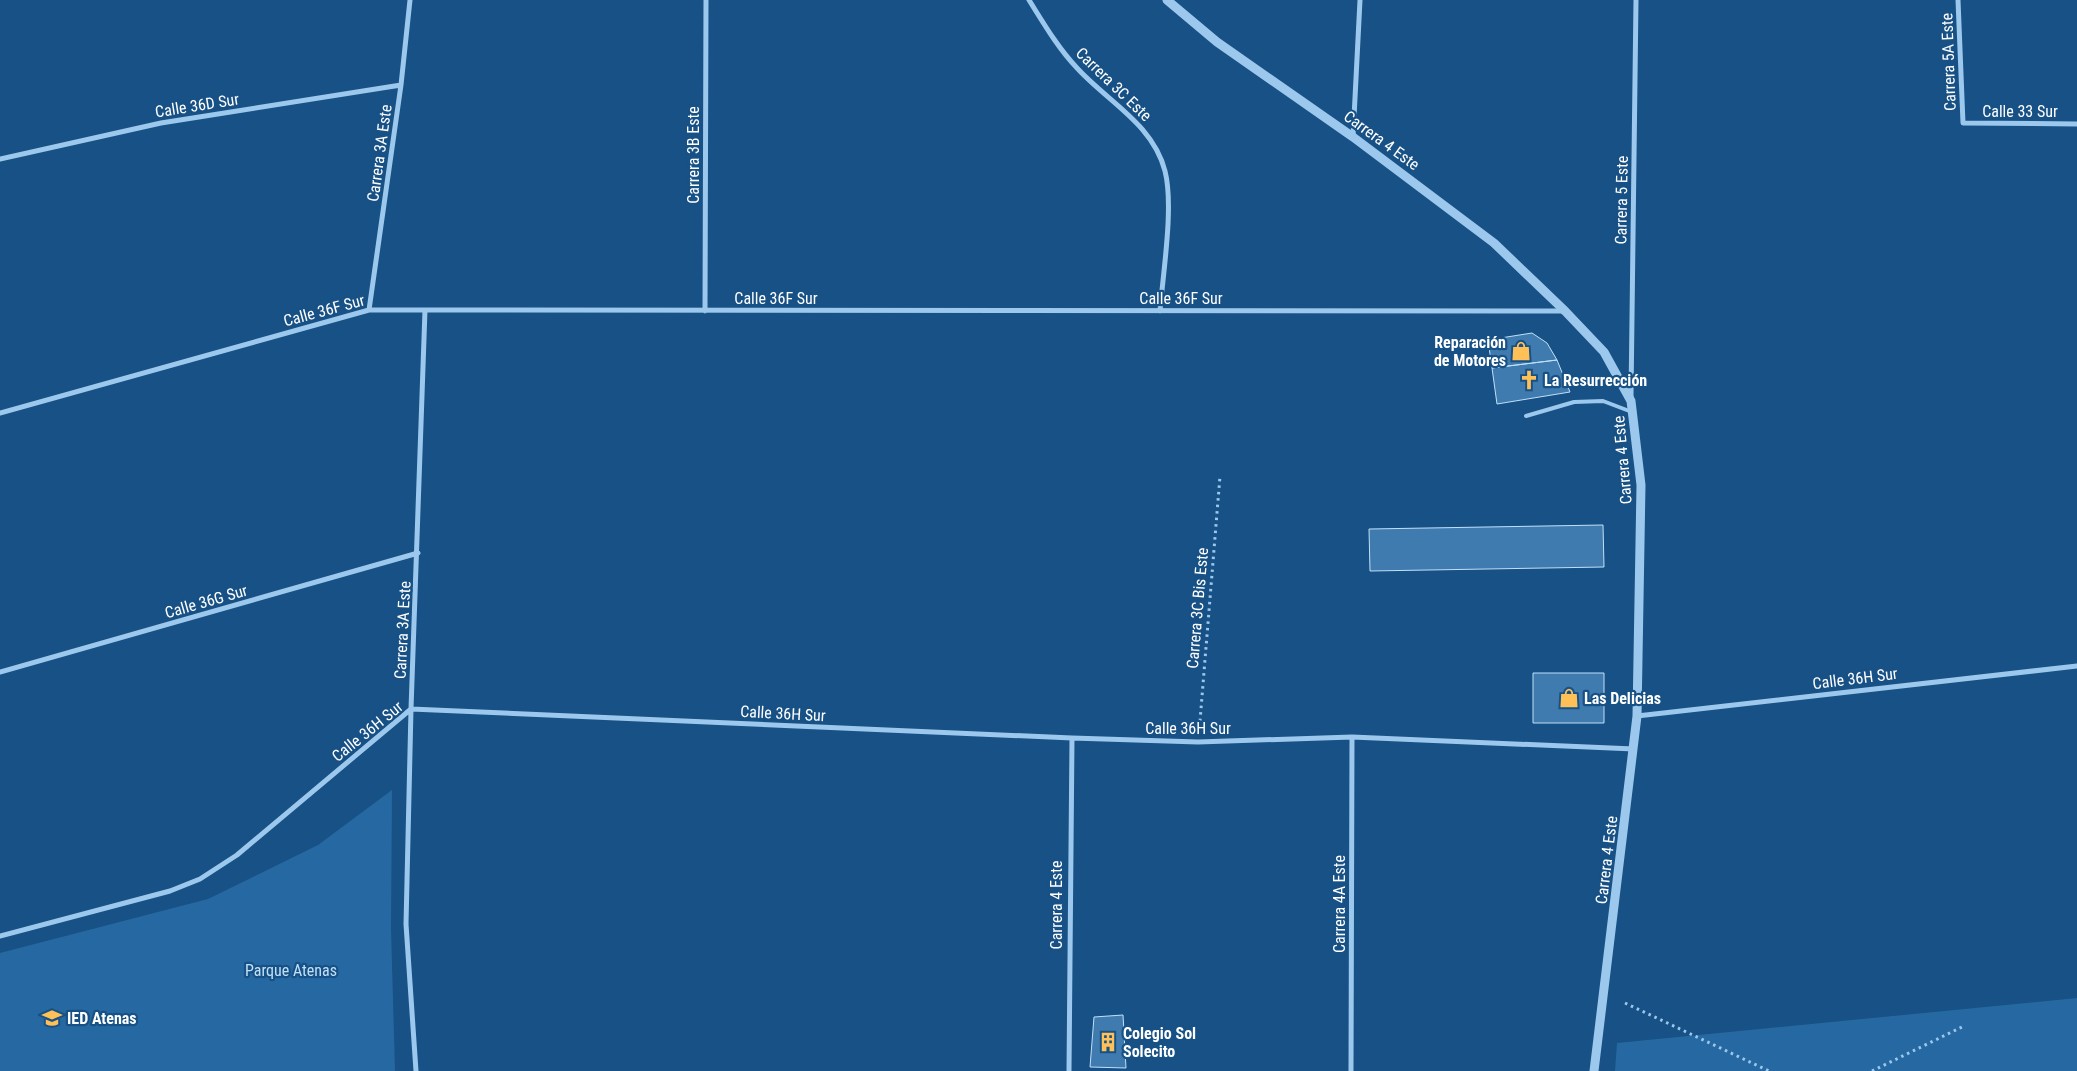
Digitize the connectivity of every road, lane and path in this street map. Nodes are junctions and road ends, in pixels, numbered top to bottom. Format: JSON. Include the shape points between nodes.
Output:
{"nodes":[{"id":1,"x":410,"y":0,"type":"edge"},
{"id":2,"x":706,"y":0,"type":"edge"},
{"id":3,"x":1029,"y":0,"type":"edge"},
{"id":4,"x":1168,"y":0,"type":"edge"},
{"id":5,"x":1360,"y":0,"type":"edge"},
{"id":6,"x":1636,"y":0,"type":"edge"},
{"id":7,"x":1958,"y":0,"type":"edge"},
{"id":8,"x":401,"y":85,"type":"junction"},
{"id":9,"x":1963,"y":123,"type":"joint"},
{"id":10,"x":2077,"y":124,"type":"edge"},
{"id":11,"x":1353,"y":137,"type":"junction"},
{"id":12,"x":0,"y":159,"type":"edge"},
{"id":13,"x":369,"y":310,"type":"junction"},
{"id":14,"x":425,"y":310,"type":"junction"},
{"id":15,"x":705,"y":311,"type":"junction"},
{"id":16,"x":1160,"y":311,"type":"junction"},
{"id":17,"x":1565,"y":311,"type":"junction"},
{"id":18,"x":1631,"y":401,"type":"junction"},
{"id":19,"x":1632,"y":412,"type":"junction"},
{"id":20,"x":0,"y":413,"type":"edge"},
{"id":21,"x":1526,"y":416,"type":"dead end"},
{"id":22,"x":1220,"y":476,"type":"dead end"},
{"id":23,"x":418,"y":553,"type":"junction"},
{"id":24,"x":2077,"y":666,"type":"edge"},
{"id":25,"x":0,"y":672,"type":"edge"},
{"id":26,"x":411,"y":709,"type":"junction"},
{"id":27,"x":1636,"y":716,"type":"junction"},
{"id":28,"x":1072,"y":738,"type":"junction"},
{"id":29,"x":1352,"y":738,"type":"junction"},
{"id":30,"x":1198,"y":742,"type":"junction"},
{"id":31,"x":1634,"y":749,"type":"junction"},
{"id":32,"x":0,"y":936,"type":"edge"},
{"id":33,"x":1605,"y":994,"type":"junction"},
{"id":34,"x":1964,"y":1026,"type":"dead end"},
{"id":35,"x":416,"y":1071,"type":"edge"},
{"id":36,"x":1070,"y":1071,"type":"edge"},
{"id":37,"x":1351,"y":1071,"type":"edge"},
{"id":38,"x":1594,"y":1071,"type":"edge"},
{"id":39,"x":1769,"y":1071,"type":"edge"},
{"id":40,"x":1872,"y":1071,"type":"edge"}],
"edges":[{"from":1,"to":8,"type":"street","name":"Carrera 3A Este"},
{"from":2,"to":15,"type":"street","name":"Carrera 3B Este"},
{"from":3,"to":16,"type":"street","name":"Carrera 3C Este","via":[[1053,39],[1078,69],[1144,129],[1160,156],[1168,202]]},
{"from":4,"to":11,"type":"street","name":"Carrera 4 Este","via":[[1217,42]]},
{"from":5,"to":11,"type":"street"},
{"from":6,"to":18,"type":"street","name":"Carrera 5 Este"},
{"from":7,"to":9,"type":"street","name":"Carrera 5A Este"},
{"from":8,"to":12,"type":"street","name":"Calle 36D Sur","via":[[161,123]]},
{"from":8,"to":13,"type":"street","name":"Carrera 3A Este"},
{"from":9,"to":10,"type":"street","name":"Calle 33 Sur"},
{"from":11,"to":17,"type":"street","name":"Carrera 4 Este","via":[[1494,243]]},
{"from":13,"to":14,"type":"street","name":"Calle 36F Sur"},
{"from":13,"to":20,"type":"street","name":"Calle 36F Sur"},
{"from":14,"to":15,"type":"street","name":"Calle 36F Sur"},
{"from":14,"to":23,"type":"street","name":"Carrera 3A Este"},
{"from":15,"to":16,"type":"street","name":"Calle 36F Sur"},
{"from":16,"to":17,"type":"street","name":"Calle 36F Sur"},
{"from":17,"to":18,"type":"street","name":"Carrera 4 Este","via":[[1604,352]]},
{"from":18,"to":19,"type":"street","name":"Carrera 4 Este"},
{"from":19,"to":21,"type":"lane","via":[[1602,401],[1574,402]]},
{"from":19,"to":27,"type":"street","name":"Carrera 4 Este","via":[[1641,485]]},
{"from":22,"to":30,"type":"path","name":"Carrera 3C Bis Este"},
{"from":23,"to":25,"type":"street","name":"Calle 36G Sur"},
{"from":23,"to":26,"type":"street","name":"Carrera 3A Este"},
{"from":24,"to":27,"type":"street","name":"Calle 36H Sur"},
{"from":26,"to":28,"type":"street","name":"Calle 36H Sur"},
{"from":26,"to":32,"type":"street","name":"Calle 36H Sur","via":[[266,832],[200,879],[170,891]]},
{"from":26,"to":35,"type":"street","name":"Carrera 3A Este","via":[[406,924]]},
{"from":27,"to":31,"type":"street","name":"Carrera 4 Este"},
{"from":28,"to":30,"type":"street","name":"Calle 36H Sur"},
{"from":28,"to":36,"type":"street","name":"Carrera 4 Este"},
{"from":29,"to":30,"type":"street","name":"Calle 36H Sur"},
{"from":29,"to":31,"type":"street","name":"Calle 36H Sur"},
{"from":29,"to":37,"type":"street","name":"Carrera 4A Este"},
{"from":31,"to":33,"type":"street","name":"Carrera 4 Este"},
{"from":33,"to":38,"type":"street","name":"Carrera 4 Este"},
{"from":33,"to":39,"type":"path"},
{"from":34,"to":40,"type":"path"}]}
